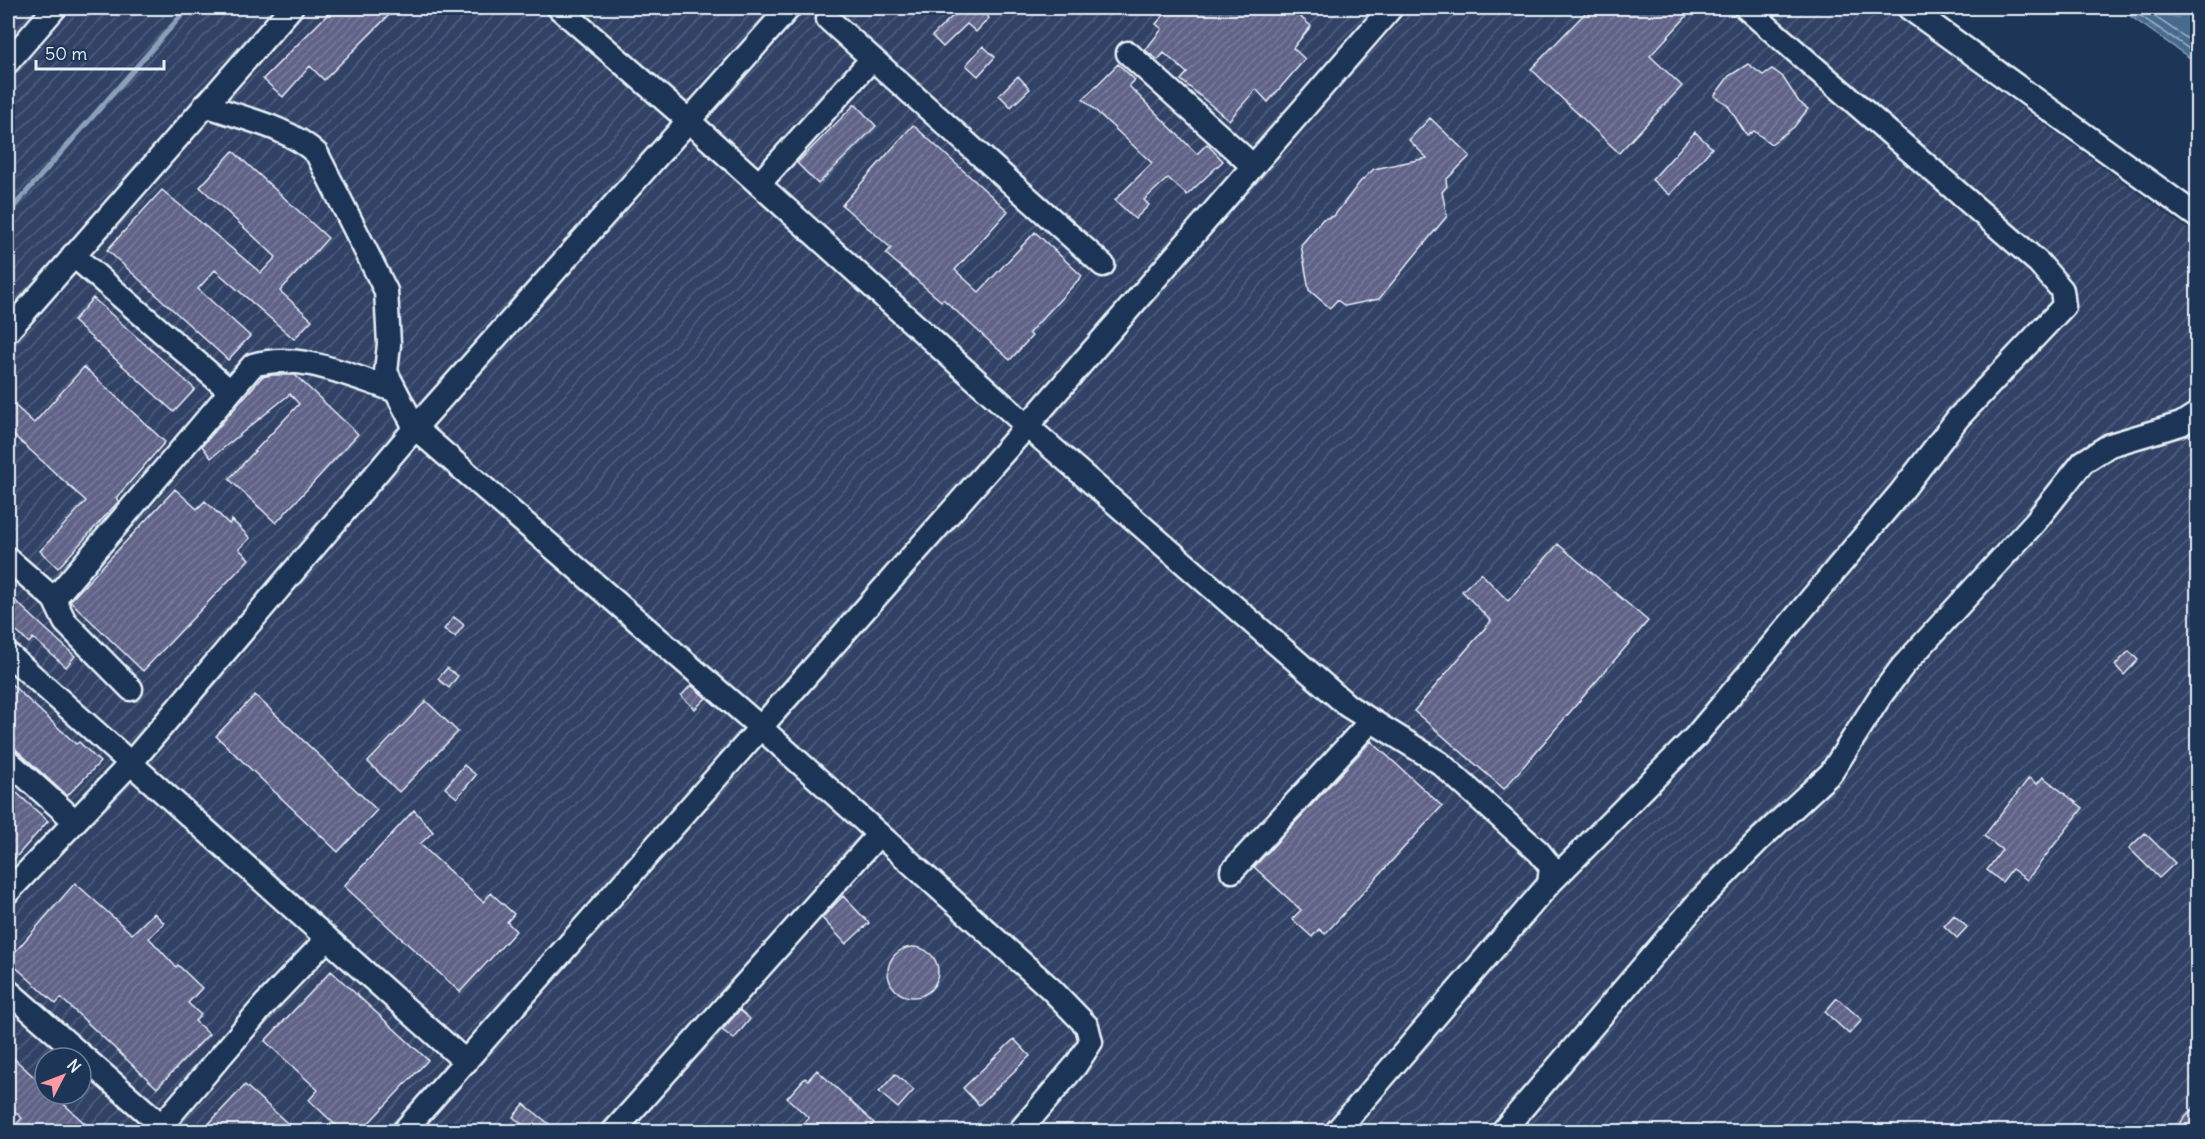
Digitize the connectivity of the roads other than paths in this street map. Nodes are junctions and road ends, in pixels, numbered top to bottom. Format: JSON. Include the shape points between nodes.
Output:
{"nodes":[{"id":1,"x":55,"y":8,"type":"edge"},
{"id":2,"x":291,"y":8,"type":"edge"},
{"id":3,"x":559,"y":8,"type":"edge"},
{"id":4,"x":789,"y":8,"type":"edge"},
{"id":5,"x":1391,"y":8,"type":"edge"},
{"id":6,"x":1746,"y":8,"type":"edge"},
{"id":7,"x":1909,"y":8,"type":"edge"},
{"id":8,"x":828,"y":19,"type":"dead end"},
{"id":9,"x":1128,"y":53,"type":"dead end"},
{"id":10,"x":871,"y":60,"type":"junction"},
{"id":11,"x":8,"y":62,"type":"edge"},
{"id":12,"x":205,"y":105,"type":"junction"},
{"id":13,"x":689,"y":121,"type":"junction"},
{"id":14,"x":1252,"y":165,"type":"junction"},
{"id":15,"x":759,"y":184,"type":"junction"},
{"id":16,"x":2198,"y":217,"type":"edge"},
{"id":17,"x":73,"y":255,"type":"junction"},
{"id":18,"x":1103,"y":266,"type":"dead end"},
{"id":19,"x":8,"y":331,"type":"edge"},
{"id":20,"x":394,"y":390,"type":"junction"},
{"id":21,"x":230,"y":391,"type":"junction"},
{"id":22,"x":2198,"y":413,"type":"edge"},
{"id":23,"x":1028,"y":426,"type":"junction"},
{"id":24,"x":415,"y":428,"type":"junction"},
{"id":25,"x":8,"y":559,"type":"edge"},
{"id":26,"x":54,"y":599,"type":"junction"},
{"id":27,"x":8,"y":654,"type":"edge"},
{"id":28,"x":131,"y":689,"type":"dead end"},
{"id":29,"x":1371,"y":721,"type":"junction"},
{"id":30,"x":760,"y":727,"type":"junction"},
{"id":31,"x":8,"y":761,"type":"edge"},
{"id":32,"x":131,"y":763,"type":"junction"},
{"id":33,"x":75,"y":821,"type":"junction"},
{"id":34,"x":879,"y":834,"type":"junction"},
{"id":35,"x":1232,"y":871,"type":"dead end"},
{"id":36,"x":1549,"y":884,"type":"junction"},
{"id":37,"x":8,"y":892,"type":"edge"},
{"id":38,"x":327,"y":939,"type":"junction"},
{"id":39,"x":8,"y":991,"type":"edge"},
{"id":40,"x":466,"y":1062,"type":"junction"},
{"id":41,"x":163,"y":1129,"type":"edge"},
{"id":42,"x":403,"y":1131,"type":"edge"},
{"id":43,"x":613,"y":1131,"type":"edge"},
{"id":44,"x":1019,"y":1131,"type":"edge"},
{"id":45,"x":1335,"y":1131,"type":"edge"},
{"id":46,"x":1502,"y":1131,"type":"edge"}],
"edges":[{"from":1,"to":11,"type":"street"},
{"from":2,"to":12,"type":"street"},
{"from":3,"to":13,"type":"street"},
{"from":4,"to":13,"type":"street"},
{"from":5,"to":14,"type":"street"},
{"from":6,"to":36,"type":"street","via":[[2038,263],[2062,290],[2064,306],[1958,418],[1901,492],[1695,737]]},
{"from":7,"to":16,"type":"street"},
{"from":8,"to":10,"type":"street"},
{"from":9,"to":14,"type":"street"},
{"from":10,"to":15,"type":"street"},
{"from":10,"to":18,"type":"street"},
{"from":12,"to":17,"type":"street"},
{"from":12,"to":20,"type":"street","via":[[290,136],[317,154],[386,291],[387,372]]},
{"from":13,"to":15,"type":"street"},
{"from":13,"to":24,"type":"street"},
{"from":14,"to":23,"type":"street"},
{"from":15,"to":23,"type":"street"},
{"from":17,"to":19,"type":"street"},
{"from":17,"to":21,"type":"street"},
{"from":20,"to":21,"type":"street","via":[[299,361],[269,360],[253,365]]},
{"from":20,"to":24,"type":"street"},
{"from":21,"to":26,"type":"street"},
{"from":22,"to":46,"type":"street","via":[[2181,424],[2110,445],[2084,462],[2035,522],[1903,666],[1831,773],[1700,900]]},
{"from":23,"to":29,"type":"street","via":[[1348,706]]},
{"from":23,"to":30,"type":"street"},
{"from":24,"to":30,"type":"street"},
{"from":24,"to":32,"type":"street"},
{"from":25,"to":26,"type":"street"},
{"from":26,"to":28,"type":"street","via":[[65,622]]},
{"from":27,"to":32,"type":"street"},
{"from":29,"to":35,"type":"street"},
{"from":29,"to":36,"type":"street","via":[[1440,763],[1539,852],[1551,867]]},
{"from":30,"to":34,"type":"street"},
{"from":30,"to":40,"type":"street"},
{"from":31,"to":33,"type":"street"},
{"from":32,"to":33,"type":"street"},
{"from":32,"to":38,"type":"street"},
{"from":33,"to":37,"type":"street"},
{"from":34,"to":43,"type":"street"},
{"from":34,"to":44,"type":"street","via":[[1087,1026],[1091,1042],[1086,1050]]},
{"from":36,"to":45,"type":"street"},
{"from":38,"to":40,"type":"street"},
{"from":38,"to":41,"type":"street","via":[[266,1003]]},
{"from":39,"to":41,"type":"street"},
{"from":40,"to":42,"type":"street"}]}
